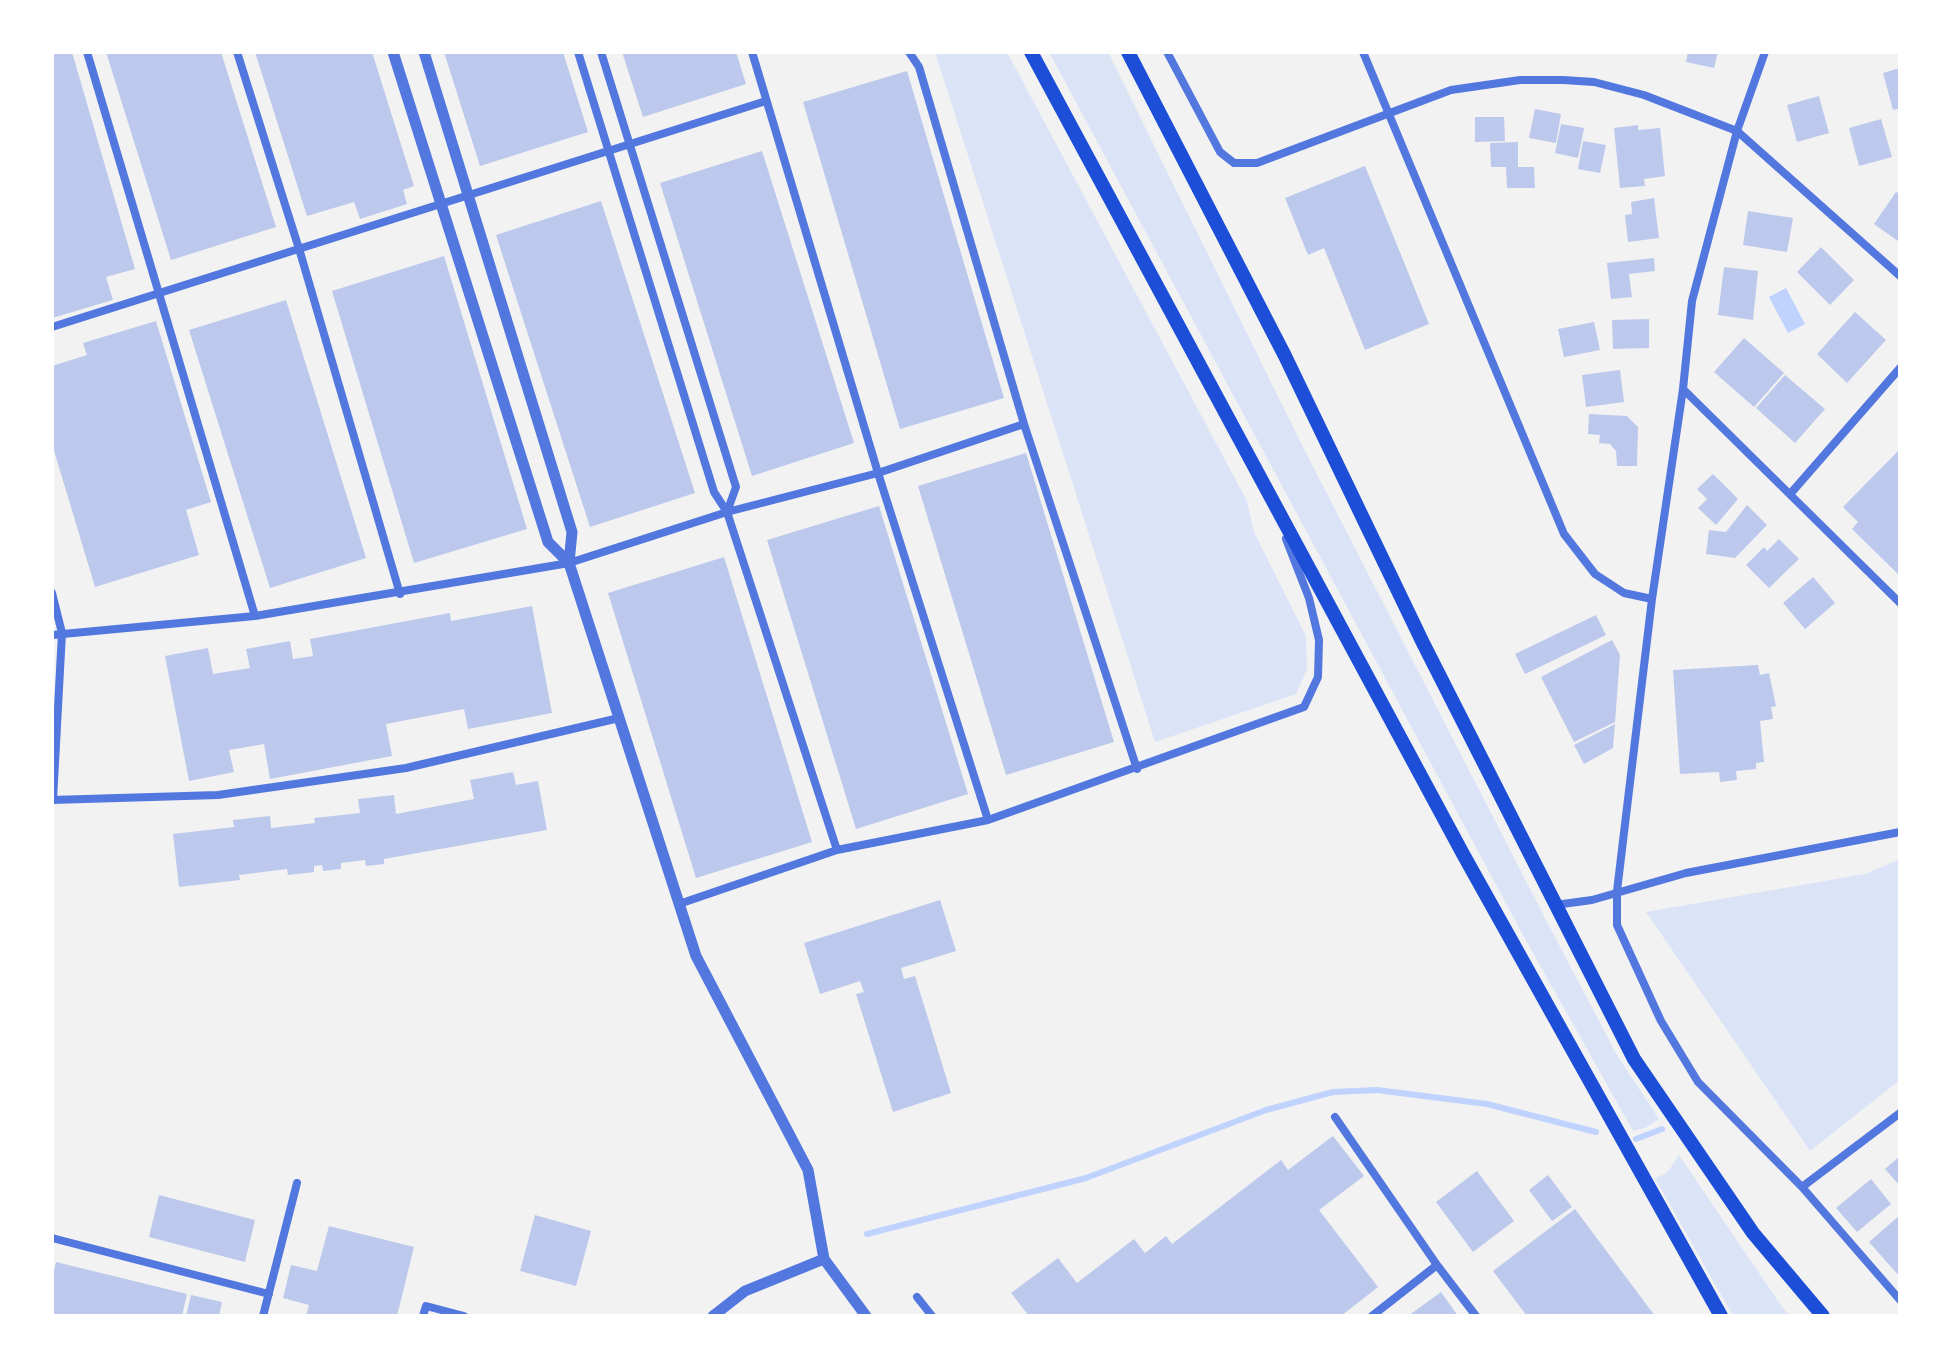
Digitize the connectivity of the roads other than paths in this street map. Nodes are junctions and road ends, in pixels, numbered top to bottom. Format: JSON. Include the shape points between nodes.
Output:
{"nodes":[{"id":1,"x":87,"y":52,"type":"edge"},
{"id":2,"x":237,"y":52,"type":"edge"},
{"id":3,"x":393,"y":52,"type":"edge"},
{"id":4,"x":424,"y":52,"type":"edge"},
{"id":5,"x":578,"y":52,"type":"edge"},
{"id":6,"x":601,"y":52,"type":"edge"},
{"id":7,"x":752,"y":52,"type":"edge"},
{"id":8,"x":909,"y":52,"type":"edge"},
{"id":9,"x":1031,"y":52,"type":"edge"},
{"id":10,"x":1128,"y":52,"type":"edge"},
{"id":11,"x":1167,"y":52,"type":"edge"},
{"id":12,"x":1363,"y":52,"type":"edge"},
{"id":13,"x":1765,"y":52,"type":"edge"},
{"id":14,"x":766,"y":101,"type":"junction"},
{"id":15,"x":1387,"y":113,"type":"junction"},
{"id":16,"x":1737,"y":131,"type":"junction"},
{"id":17,"x":631,"y":146,"type":"junction"},
{"id":18,"x":609,"y":154,"type":"junction"},
{"id":19,"x":469,"y":194,"type":"junction"},
{"id":20,"x":440,"y":205,"type":"junction"},
{"id":21,"x":300,"y":252,"type":"junction"},
{"id":22,"x":1900,"y":276,"type":"edge"},
{"id":23,"x":160,"y":294,"type":"junction"},
{"id":24,"x":52,"y":327,"type":"edge"},
{"id":25,"x":1900,"y":368,"type":"edge"},
{"id":26,"x":1683,"y":389,"type":"junction"},
{"id":27,"x":1024,"y":424,"type":"junction"},
{"id":28,"x":878,"y":473,"type":"junction"},
{"id":29,"x":1791,"y":493,"type":"junction"},
{"id":30,"x":727,"y":512,"type":"junction"},
{"id":31,"x":1276,"y":512,"type":"junction"},
{"id":32,"x":569,"y":563,"type":"junction"},
{"id":33,"x":52,"y":593,"type":"edge"},
{"id":34,"x":400,"y":594,"type":"junction"},
{"id":35,"x":1652,"y":599,"type":"junction"},
{"id":36,"x":1900,"y":603,"type":"edge"},
{"id":37,"x":255,"y":616,"type":"junction"},
{"id":38,"x":62,"y":633,"type":"junction"},
{"id":39,"x":52,"y":635,"type":"edge"},
{"id":40,"x":619,"y":718,"type":"junction"},
{"id":41,"x":1137,"y":769,"type":"junction"},
{"id":42,"x":53,"y":800,"type":"edge"},
{"id":43,"x":988,"y":820,"type":"junction"},
{"id":44,"x":1900,"y":832,"type":"edge"},
{"id":45,"x":837,"y":850,"type":"junction"},
{"id":46,"x":1617,"y":891,"type":"junction"},
{"id":47,"x":679,"y":904,"type":"junction"},
{"id":48,"x":1555,"y":905,"type":"junction"},
{"id":49,"x":1900,"y":1113,"type":"edge"},
{"id":50,"x":1335,"y":1117,"type":"dead end"},
{"id":51,"x":297,"y":1183,"type":"dead end"},
{"id":52,"x":1802,"y":1187,"type":"junction"},
{"id":53,"x":52,"y":1238,"type":"edge"},
{"id":54,"x":824,"y":1259,"type":"junction"},
{"id":55,"x":1437,"y":1265,"type":"junction"},
{"id":56,"x":269,"y":1294,"type":"junction"},
{"id":57,"x":917,"y":1297,"type":"dead end"},
{"id":58,"x":1900,"y":1300,"type":"edge"},
{"id":59,"x":263,"y":1316,"type":"edge"},
{"id":60,"x":423,"y":1316,"type":"edge"},
{"id":61,"x":464,"y":1316,"type":"edge"},
{"id":62,"x":713,"y":1316,"type":"edge"},
{"id":63,"x":866,"y":1316,"type":"edge"},
{"id":64,"x":932,"y":1316,"type":"edge"},
{"id":65,"x":1372,"y":1316,"type":"edge"},
{"id":66,"x":1476,"y":1316,"type":"edge"},
{"id":67,"x":1721,"y":1316,"type":"edge"},
{"id":68,"x":1823,"y":1316,"type":"edge"}],
"edges":[{"from":1,"to":23,"type":"street"},
{"from":2,"to":21,"type":"street"},
{"from":3,"to":20,"type":"street"},
{"from":4,"to":19,"type":"street"},
{"from":5,"to":18,"type":"street"},
{"from":6,"to":17,"type":"street"},
{"from":7,"to":14,"type":"street"},
{"from":8,"to":27,"type":"street","via":[[919,67]]},
{"from":9,"to":31,"type":"highway"},
{"from":10,"to":48,"type":"highway","via":[[1285,356]]},
{"from":11,"to":15,"type":"street","via":[[1220,152],[1234,163],[1257,163]]},
{"from":12,"to":15,"type":"street"},
{"from":13,"to":16,"type":"street"},
{"from":14,"to":17,"type":"street"},
{"from":14,"to":28,"type":"street"},
{"from":15,"to":16,"type":"street","via":[[1451,90],[1563,80],[1644,95]]},
{"from":15,"to":35,"type":"street","via":[[1564,534],[1595,574],[1624,593]]},
{"from":16,"to":22,"type":"street"},
{"from":16,"to":26,"type":"street","via":[[1692,301]]},
{"from":17,"to":18,"type":"street"},
{"from":17,"to":30,"type":"street","via":[[736,487]]},
{"from":18,"to":19,"type":"street"},
{"from":18,"to":30,"type":"street","via":[[714,492]]},
{"from":19,"to":20,"type":"street"},
{"from":19,"to":32,"type":"street","via":[[572,532]]},
{"from":20,"to":21,"type":"street"},
{"from":20,"to":32,"type":"street","via":[[548,542]]},
{"from":21,"to":23,"type":"street"},
{"from":21,"to":34,"type":"street"},
{"from":23,"to":24,"type":"street"},
{"from":23,"to":37,"type":"street"},
{"from":25,"to":29,"type":"street"},
{"from":26,"to":29,"type":"street"},
{"from":26,"to":35,"type":"street"},
{"from":27,"to":28,"type":"street"},
{"from":27,"to":41,"type":"street"},
{"from":28,"to":30,"type":"street"},
{"from":28,"to":43,"type":"street"},
{"from":29,"to":36,"type":"street"},
{"from":30,"to":32,"type":"street"},
{"from":30,"to":45,"type":"street"},
{"from":31,"to":41,"type":"street","via":[[1319,640],[1318,677],[1304,707]]},
{"from":31,"to":67,"type":"highway"},
{"from":32,"to":34,"type":"street"},
{"from":32,"to":40,"type":"street"},
{"from":33,"to":38,"type":"street"},
{"from":34,"to":37,"type":"street"},
{"from":35,"to":46,"type":"street"},
{"from":37,"to":38,"type":"street"},
{"from":38,"to":39,"type":"street"},
{"from":38,"to":42,"type":"street"},
{"from":40,"to":42,"type":"street","via":[[390,770],[218,795]]},
{"from":40,"to":47,"type":"street"},
{"from":41,"to":43,"type":"street"},
{"from":43,"to":45,"type":"street"},
{"from":44,"to":46,"type":"street"},
{"from":45,"to":47,"type":"street"},
{"from":46,"to":48,"type":"street"},
{"from":46,"to":52,"type":"street","via":[[1617,925],[1661,1021],[1698,1082]]},
{"from":47,"to":54,"type":"street","via":[[696,956],[808,1170]]},
{"from":48,"to":68,"type":"highway","via":[[1634,1059],[1753,1233]]},
{"from":49,"to":52,"type":"street"},
{"from":50,"to":55,"type":"street"},
{"from":51,"to":56,"type":"street"},
{"from":52,"to":58,"type":"street"},
{"from":53,"to":56,"type":"street"},
{"from":54,"to":62,"type":"street","via":[[745,1291]]},
{"from":54,"to":63,"type":"street"},
{"from":55,"to":65,"type":"street"},
{"from":55,"to":66,"type":"street"},
{"from":56,"to":59,"type":"street"},
{"from":57,"to":64,"type":"street"},
{"from":60,"to":61,"type":"street","via":[[426,1306]]}]}
